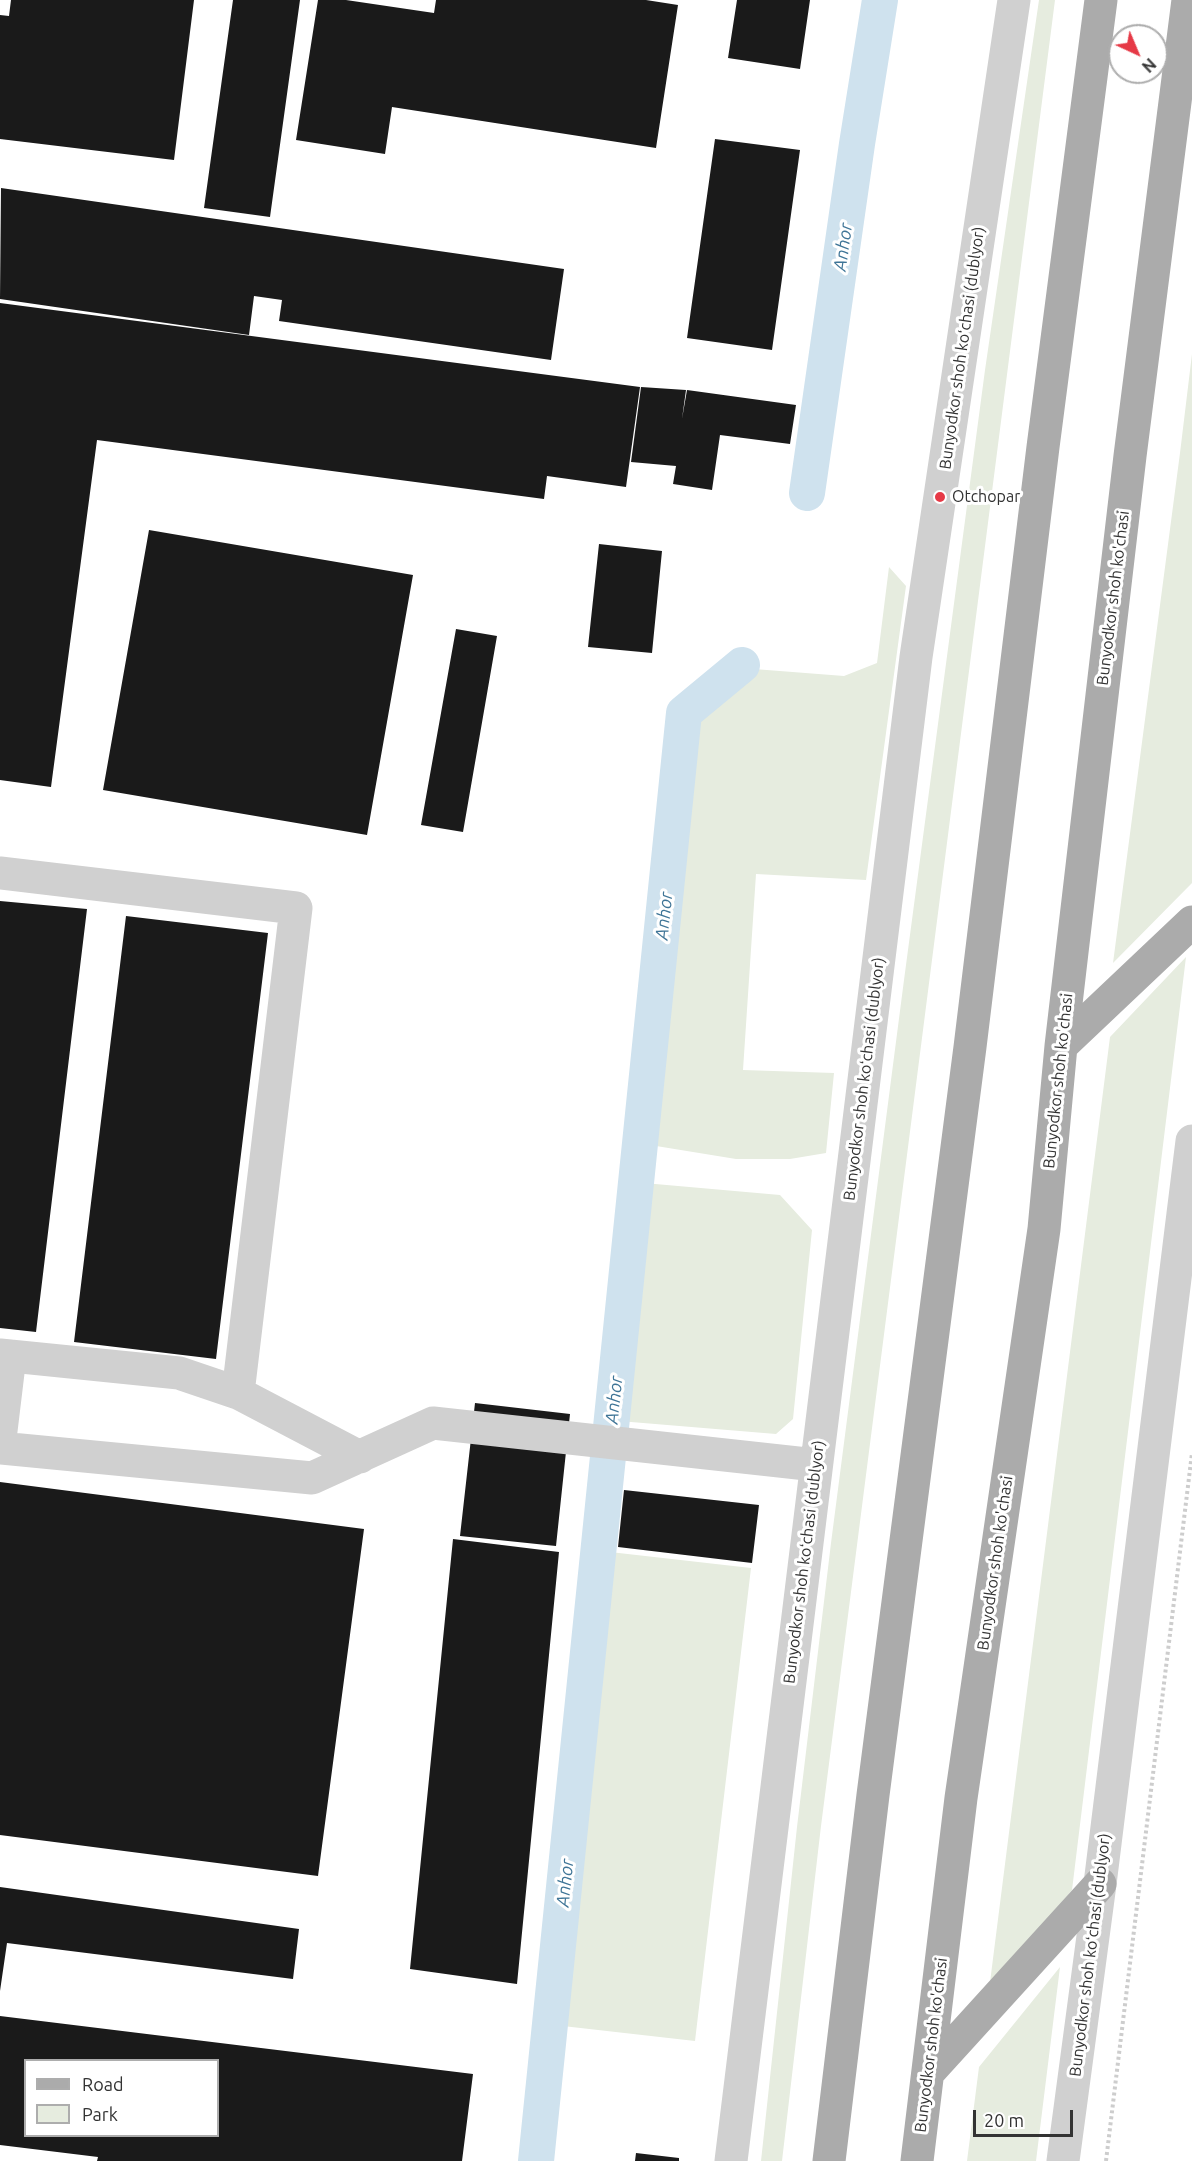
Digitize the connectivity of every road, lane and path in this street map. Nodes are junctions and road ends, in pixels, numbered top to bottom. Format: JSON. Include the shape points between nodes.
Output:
{"nodes":[{"id":1,"x":1014,"y":0,"type":"edge"},
{"id":2,"x":1101,"y":0,"type":"edge"},
{"id":3,"x":1188,"y":0,"type":"edge"},
{"id":4,"x":0,"y":873,"type":"edge"},
{"id":5,"x":1192,"y":922,"type":"edge"},
{"id":6,"x":1061,"y":1046,"type":"junction"},
{"id":7,"x":1192,"y":1141,"type":"edge"},
{"id":8,"x":5,"y":1356,"type":"edge"},
{"id":9,"x":238,"y":1394,"type":"junction"},
{"id":10,"x":0,"y":1439,"type":"edge"},
{"id":11,"x":0,"y":1448,"type":"edge"},
{"id":12,"x":1192,"y":1453,"type":"edge"},
{"id":13,"x":360,"y":1457,"type":"junction"},
{"id":14,"x":816,"y":1465,"type":"junction"},
{"id":15,"x":1100,"y":1884,"type":"junction"},
{"id":16,"x":928,"y":2073,"type":"junction"},
{"id":17,"x":730,"y":2161,"type":"edge"},
{"id":18,"x":829,"y":2161,"type":"edge"},
{"id":19,"x":917,"y":2161,"type":"edge"},
{"id":20,"x":1063,"y":2161,"type":"edge"},
{"id":21,"x":1106,"y":2161,"type":"edge"}],
"edges":[{"from":1,"to":14,"type":"street","name":"Bunyodkor shoh koʻchasi (dublyor)","via":[[916,657]]},
{"from":2,"to":18,"type":"main road"},
{"from":3,"to":6,"type":"main road","name":"Bunyodkor shoh ko'chasi"},
{"from":4,"to":9,"type":"street","via":[[296,908]]},
{"from":5,"to":6,"type":"main road"},
{"from":6,"to":16,"type":"main road","name":"Bunyodkor shoh ko'chasi","via":[[1044,1229],[961,1798]]},
{"from":7,"to":15,"type":"street","name":"Bunyodkor shoh koʻchasi (dublyor)"},
{"from":8,"to":9,"type":"street","via":[[179,1373]]},
{"from":8,"to":10,"type":"street"},
{"from":9,"to":13,"type":"street"},
{"from":11,"to":13,"type":"street","via":[[312,1478]]},
{"from":12,"to":21,"type":"path"},
{"from":13,"to":14,"type":"street","via":[[433,1423]]},
{"from":14,"to":17,"type":"street","name":"Bunyodkor shoh koʻchasi (dublyor)"},
{"from":15,"to":16,"type":"main road"},
{"from":15,"to":20,"type":"street","name":"Bunyodkor shoh koʻchasi (dublyor)"},
{"from":16,"to":19,"type":"main road","name":"Bunyodkor shoh ko'chasi"}]}
